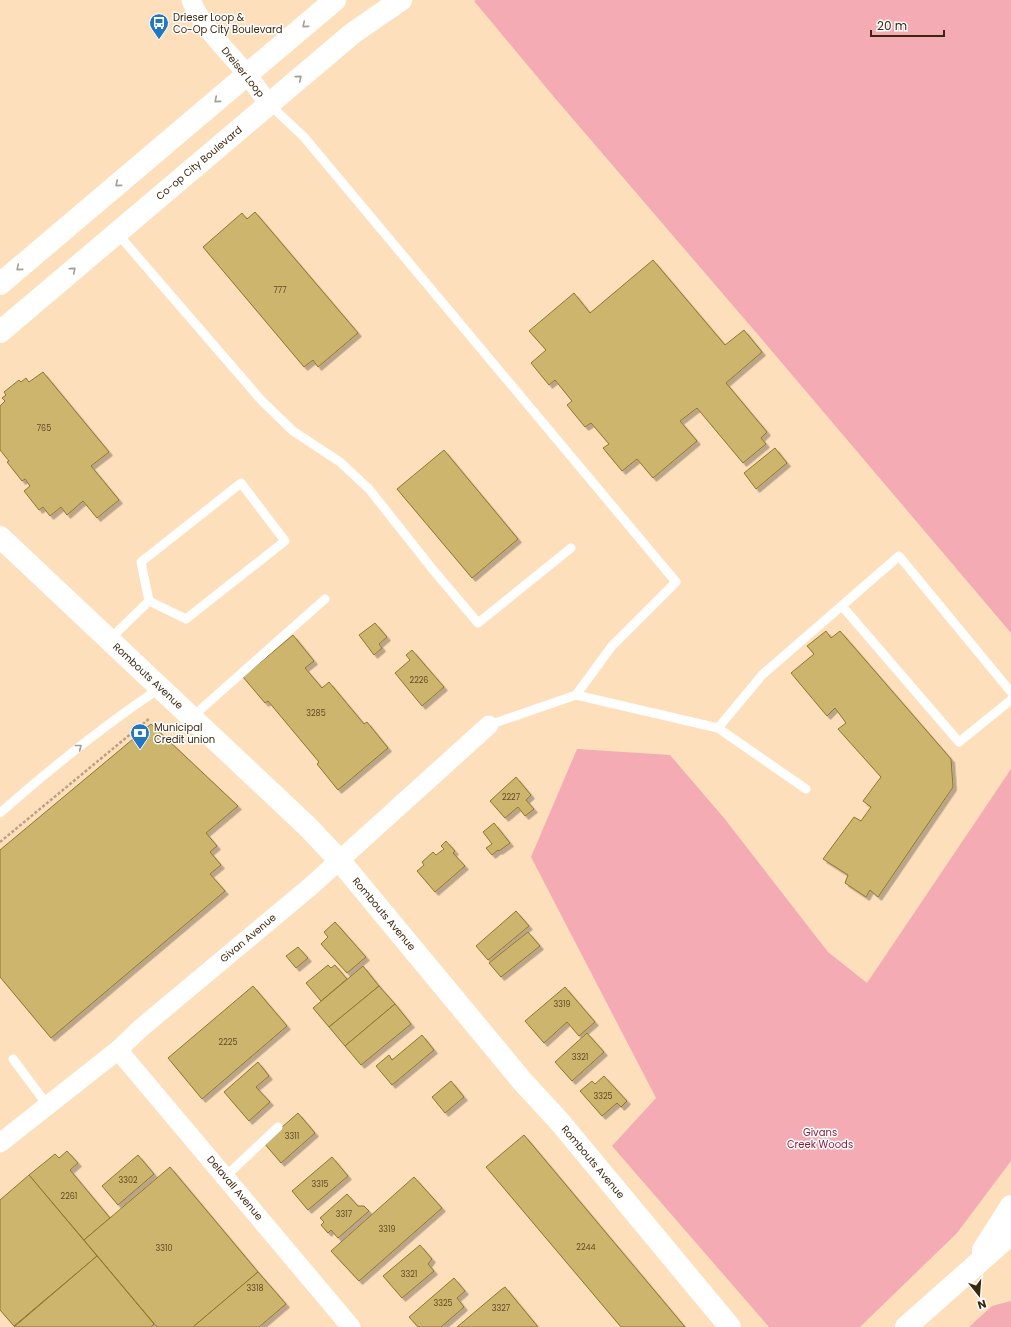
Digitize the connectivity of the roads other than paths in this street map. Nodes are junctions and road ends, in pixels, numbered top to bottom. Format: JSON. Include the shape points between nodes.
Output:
{"nodes":[{"id":1,"x":192,"y":0,"type":"edge"},
{"id":2,"x":335,"y":0,"type":"edge"},
{"id":3,"x":401,"y":0,"type":"edge"},
{"id":4,"x":247,"y":74,"type":"junction"},
{"id":5,"x":269,"y":104,"type":"junction"},
{"id":6,"x":117,"y":233,"type":"junction"},
{"id":7,"x":0,"y":284,"type":"edge"},
{"id":8,"x":0,"y":332,"type":"edge"},
{"id":9,"x":0,"y":537,"type":"edge"},
{"id":10,"x":571,"y":548,"type":"dead end"},
{"id":11,"x":325,"y":599,"type":"dead end"},
{"id":12,"x":149,"y":601,"type":"junction"},
{"id":13,"x":842,"y":606,"type":"junction"},
{"id":14,"x":109,"y":640,"type":"junction"},
{"id":15,"x":160,"y":688,"type":"junction"},
{"id":16,"x":1011,"y":692,"type":"edge"},
{"id":17,"x":576,"y":695,"type":"junction"},
{"id":18,"x":1011,"y":700,"type":"edge"},
{"id":19,"x":191,"y":718,"type":"junction"},
{"id":20,"x":489,"y":725,"type":"joint"},
{"id":21,"x":718,"y":728,"type":"junction"},
{"id":22,"x":806,"y":789,"type":"dead end"},
{"id":23,"x":0,"y":813,"type":"edge"},
{"id":24,"x":340,"y":861,"type":"junction"},
{"id":25,"x":118,"y":1050,"type":"junction"},
{"id":26,"x":13,"y":1059,"type":"dead end"},
{"id":27,"x":48,"y":1106,"type":"junction"},
{"id":28,"x":278,"y":1128,"type":"dead end"},
{"id":29,"x":0,"y":1143,"type":"edge"},
{"id":30,"x":225,"y":1177,"type":"junction"},
{"id":31,"x":1011,"y":1206,"type":"edge"},
{"id":32,"x":1011,"y":1234,"type":"edge"},
{"id":33,"x":972,"y":1268,"type":"junction"},
{"id":34,"x":351,"y":1327,"type":"edge"},
{"id":35,"x":730,"y":1327,"type":"edge"},
{"id":36,"x":906,"y":1327,"type":"edge"}],
"edges":[{"from":1,"to":4,"type":"street","name":"Dreiser Loop","via":[[196,11],[215,38]]},
{"from":2,"to":4,"type":"main road","one_way":true},
{"from":5,"to":3,"type":"main road","name":"Co-op City Boulevard","one_way":true,"via":[[353,33]]},
{"from":4,"to":5,"type":"street","name":"Dreiser Loop"},
{"from":4,"to":7,"type":"main road","one_way":true},
{"from":5,"to":6,"type":"main road","name":"Co-op City Boulevard"},
{"from":5,"to":17,"type":"lane","via":[[304,136],[676,582],[612,646]]},
{"from":8,"to":6,"type":"main road","name":"Co-op City Boulevard","one_way":true},
{"from":6,"to":10,"type":"lane","via":[[261,400],[293,431],[340,462],[369,489],[478,623]]},
{"from":9,"to":14,"type":"main road","name":"Rombouts Avenue"},
{"from":11,"to":19,"type":"lane"},
{"from":12,"to":12,"type":"lane","via":[[186,619],[286,541],[240,483],[141,562]]},
{"from":12,"to":14,"type":"lane"},
{"from":13,"to":16,"type":"lane","via":[[899,556]]},
{"from":13,"to":18,"type":"lane","via":[[959,742]]},
{"from":13,"to":21,"type":"lane","via":[[762,675]]},
{"from":14,"to":15,"type":"main road","name":"Rombouts Avenue"},
{"from":15,"to":19,"type":"main road","name":"Rombouts Avenue"},
{"from":23,"to":15,"type":"lane","one_way":true,"via":[[123,712]]},
{"from":17,"to":20,"type":"lane"},
{"from":17,"to":21,"type":"lane"},
{"from":19,"to":24,"type":"main road","name":"Rombouts Avenue","via":[[309,828]]},
{"from":20,"to":24,"type":"street","name":"Givan Avenue"},
{"from":21,"to":22,"type":"lane"},
{"from":24,"to":25,"type":"street","name":"Givan Avenue"},
{"from":24,"to":35,"type":"main road","name":"Rombouts Avenue"},
{"from":25,"to":27,"type":"street","name":"Givan Avenue"},
{"from":25,"to":30,"type":"street","name":"Delavall Avenue"},
{"from":26,"to":27,"type":"lane"},
{"from":27,"to":29,"type":"street","name":"Givan Avenue"},
{"from":28,"to":30,"type":"lane"},
{"from":30,"to":34,"type":"street","name":"Delavall Avenue"},
{"from":31,"to":33,"type":"main road"},
{"from":32,"to":33,"type":"main road"},
{"from":33,"to":36,"type":"main road"}]}
